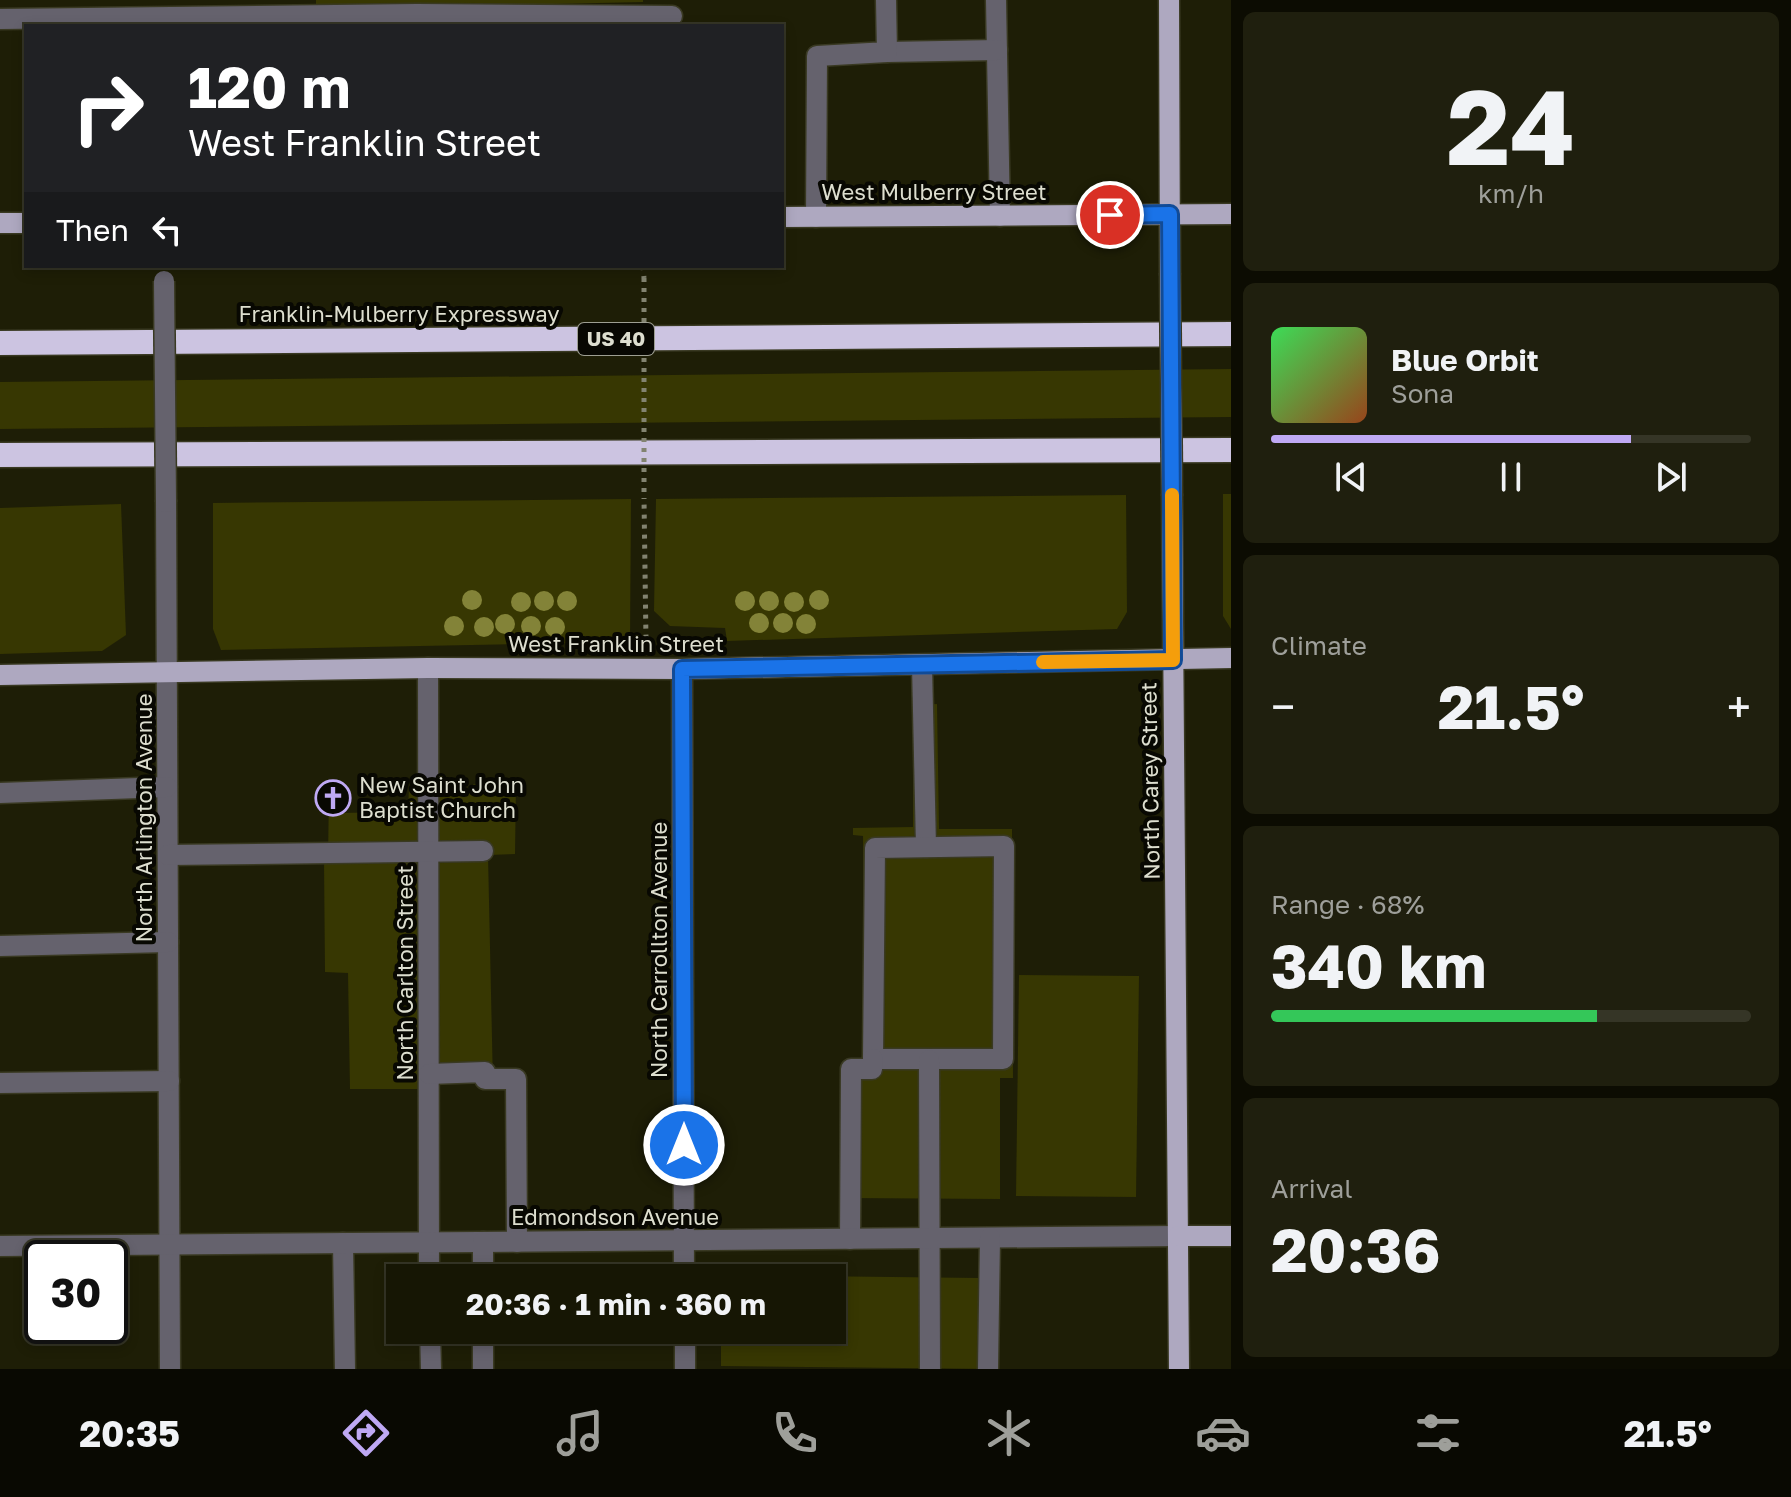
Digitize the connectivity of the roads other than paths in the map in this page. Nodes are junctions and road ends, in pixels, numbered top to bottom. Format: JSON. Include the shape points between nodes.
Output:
{"nodes":[{"id":1,"x":886,"y":0,"type":"edge"},
{"id":2,"x":996,"y":0,"type":"edge"},
{"id":3,"x":1169,"y":0,"type":"edge"},
{"id":4,"x":417,"y":7,"type":"edge"},
{"id":5,"x":161,"y":14,"type":"edge"},
{"id":6,"x":672,"y":14,"type":"edge"},
{"id":7,"x":0,"y":19,"type":"edge"},
{"id":8,"x":997,"y":50,"type":"junction"},
{"id":9,"x":887,"y":52,"type":"junction"},
{"id":10,"x":1170,"y":214,"type":"junction"},
{"id":11,"x":1231,"y":214,"type":"edge"},
{"id":12,"x":1000,"y":216,"type":"junction"},
{"id":13,"x":784,"y":217,"type":"edge"},
{"id":14,"x":816,"y":217,"type":"junction"},
{"id":15,"x":0,"y":223,"type":"edge"},
{"id":16,"x":24,"y":223,"type":"edge"},
{"id":17,"x":164,"y":274,"type":"edge"},
{"id":18,"x":1231,"y":334,"type":"edge"},
{"id":19,"x":0,"y":343,"type":"edge"},
{"id":20,"x":1231,"y":450,"type":"edge"},
{"id":21,"x":0,"y":455,"type":"edge"},
{"id":22,"x":1231,"y":658,"type":"edge"},
{"id":23,"x":1173,"y":660,"type":"junction"},
{"id":24,"x":922,"y":665,"type":"junction"},
{"id":25,"x":428,"y":668,"type":"junction"},
{"id":26,"x":682,"y":669,"type":"junction"},
{"id":27,"x":167,"y":672,"type":"junction"},
{"id":28,"x":0,"y":675,"type":"edge"},
{"id":29,"x":167,"y":787,"type":"junction"},
{"id":30,"x":0,"y":793,"type":"edge"},
{"id":31,"x":926,"y":847,"type":"junction"},
{"id":32,"x":428,"y":850,"type":"junction"},
{"id":33,"x":483,"y":851,"type":"dead end"},
{"id":34,"x":168,"y":855,"type":"junction"},
{"id":35,"x":168,"y":942,"type":"junction"},
{"id":36,"x":0,"y":946,"type":"edge"},
{"id":37,"x":873,"y":1059,"type":"junction"},
{"id":38,"x":929,"y":1060,"type":"junction"},
{"id":39,"x":429,"y":1074,"type":"junction"},
{"id":40,"x":169,"y":1081,"type":"junction"},
{"id":41,"x":0,"y":1083,"type":"edge"},
{"id":42,"x":1178,"y":1236,"type":"junction"},
{"id":43,"x":1231,"y":1236,"type":"edge"},
{"id":44,"x":990,"y":1238,"type":"junction"},
{"id":45,"x":850,"y":1239,"type":"junction"},
{"id":46,"x":930,"y":1239,"type":"junction"},
{"id":47,"x":684,"y":1240,"type":"junction"},
{"id":48,"x":429,"y":1242,"type":"junction"},
{"id":49,"x":483,"y":1242,"type":"junction"},
{"id":50,"x":517,"y":1242,"type":"junction"},
{"id":51,"x":343,"y":1243,"type":"junction"},
{"id":52,"x":170,"y":1245,"type":"junction"},
{"id":53,"x":0,"y":1246,"type":"edge"},
{"id":54,"x":429,"y":1264,"type":"edge"},
{"id":55,"x":483,"y":1264,"type":"edge"},
{"id":56,"x":684,"y":1264,"type":"edge"},
{"id":57,"x":430,"y":1344,"type":"edge"},
{"id":58,"x":483,"y":1344,"type":"edge"},
{"id":59,"x":685,"y":1344,"type":"edge"},
{"id":60,"x":170,"y":1369,"type":"edge"},
{"id":61,"x":345,"y":1369,"type":"edge"},
{"id":62,"x":431,"y":1369,"type":"edge"},
{"id":63,"x":483,"y":1369,"type":"edge"},
{"id":64,"x":685,"y":1369,"type":"edge"},
{"id":65,"x":930,"y":1369,"type":"edge"},
{"id":66,"x":988,"y":1369,"type":"edge"},
{"id":67,"x":1179,"y":1369,"type":"edge"}],
"edges":[{"from":1,"to":9,"type":"street"},
{"from":2,"to":8,"type":"street"},
{"from":3,"to":10,"type":"main road","name":"North Carey Street"},
{"from":4,"to":5,"type":"street"},
{"from":4,"to":6,"type":"street"},
{"from":5,"to":7,"type":"street"},
{"from":8,"to":9,"type":"street"},
{"from":8,"to":12,"type":"street"},
{"from":9,"to":14,"type":"street","via":[[817,56]]},
{"from":10,"to":11,"type":"main road","name":"West Mulberry Street"},
{"from":10,"to":12,"type":"main road","name":"West Mulberry Street"},
{"from":10,"to":23,"type":"main road","name":"North Carey Street","bridge":true},
{"from":12,"to":14,"type":"main road","name":"West Mulberry Street"},
{"from":13,"to":14,"type":"main road","name":"West Mulberry Street"},
{"from":15,"to":16,"type":"main road"},
{"from":17,"to":27,"type":"street","name":"North Arlington Avenue","bridge":true},
{"from":18,"to":19,"type":"highway","name":"Franklin-Mulberry Expressway","number":"US 40"},
{"from":20,"to":21,"type":"highway"},
{"from":22,"to":23,"type":"main road","name":"West Franklin Street"},
{"from":23,"to":24,"type":"main road","name":"West Franklin Street"},
{"from":23,"to":42,"type":"main road","name":"North Carey Street"},
{"from":24,"to":26,"type":"main road","name":"West Franklin Street"},
{"from":24,"to":31,"type":"street"},
{"from":25,"to":26,"type":"main road","name":"West Franklin Street"},
{"from":25,"to":27,"type":"main road","name":"West Franklin Street"},
{"from":25,"to":32,"type":"street","name":"North Carlton Street"},
{"from":26,"to":47,"type":"street","name":"North Carrollton Avenue"},
{"from":27,"to":28,"type":"main road","name":"West Franklin Street"},
{"from":27,"to":29,"type":"street","name":"North Arlington Avenue"},
{"from":29,"to":30,"type":"street"},
{"from":29,"to":34,"type":"street","name":"North Arlington Avenue"},
{"from":31,"to":37,"type":"street","via":[[875,848]]},
{"from":31,"to":38,"type":"street","via":[[1004,846],[1003,1059]]},
{"from":32,"to":33,"type":"street"},
{"from":32,"to":34,"type":"street"},
{"from":32,"to":39,"type":"street","name":"North Carlton Street"},
{"from":34,"to":35,"type":"street","name":"North Arlington Avenue"},
{"from":35,"to":36,"type":"street"},
{"from":35,"to":40,"type":"street","name":"North Arlington Avenue"},
{"from":37,"to":38,"type":"street"},
{"from":37,"to":45,"type":"street","via":[[872,1069],[851,1069]]},
{"from":38,"to":46,"type":"street"},
{"from":39,"to":48,"type":"street","name":"North Carlton Street"},
{"from":39,"to":50,"type":"street","via":[[485,1072],[485,1079],[516,1079]]},
{"from":40,"to":41,"type":"street"},
{"from":40,"to":52,"type":"street","name":"North Arlington Avenue"},
{"from":42,"to":43,"type":"main road","name":"Edmondson Avenue"},
{"from":42,"to":44,"type":"street","name":"Edmondson Avenue"},
{"from":42,"to":67,"type":"main road","name":"North Carey Street"},
{"from":44,"to":46,"type":"street","name":"Edmondson Avenue"},
{"from":44,"to":66,"type":"street"},
{"from":45,"to":46,"type":"street","name":"Edmondson Avenue"},
{"from":45,"to":47,"type":"street","name":"Edmondson Avenue"},
{"from":46,"to":65,"type":"street"},
{"from":47,"to":50,"type":"street","name":"Edmondson Avenue"},
{"from":47,"to":56,"type":"street","name":"North Carrollton Avenue"},
{"from":48,"to":49,"type":"street","name":"Edmondson Avenue"},
{"from":48,"to":51,"type":"street","name":"Edmondson Avenue"},
{"from":48,"to":54,"type":"street","name":"North Carlton Street"},
{"from":49,"to":50,"type":"street","name":"Edmondson Avenue"},
{"from":49,"to":55,"type":"street"},
{"from":51,"to":52,"type":"street","name":"Edmondson Avenue"},
{"from":51,"to":61,"type":"street"},
{"from":52,"to":53,"type":"street","name":"Edmondson Avenue"},
{"from":52,"to":60,"type":"street","name":"North Arlington Avenue"},
{"from":57,"to":62,"type":"street"},
{"from":58,"to":63,"type":"street"},
{"from":59,"to":64,"type":"street"}]}
